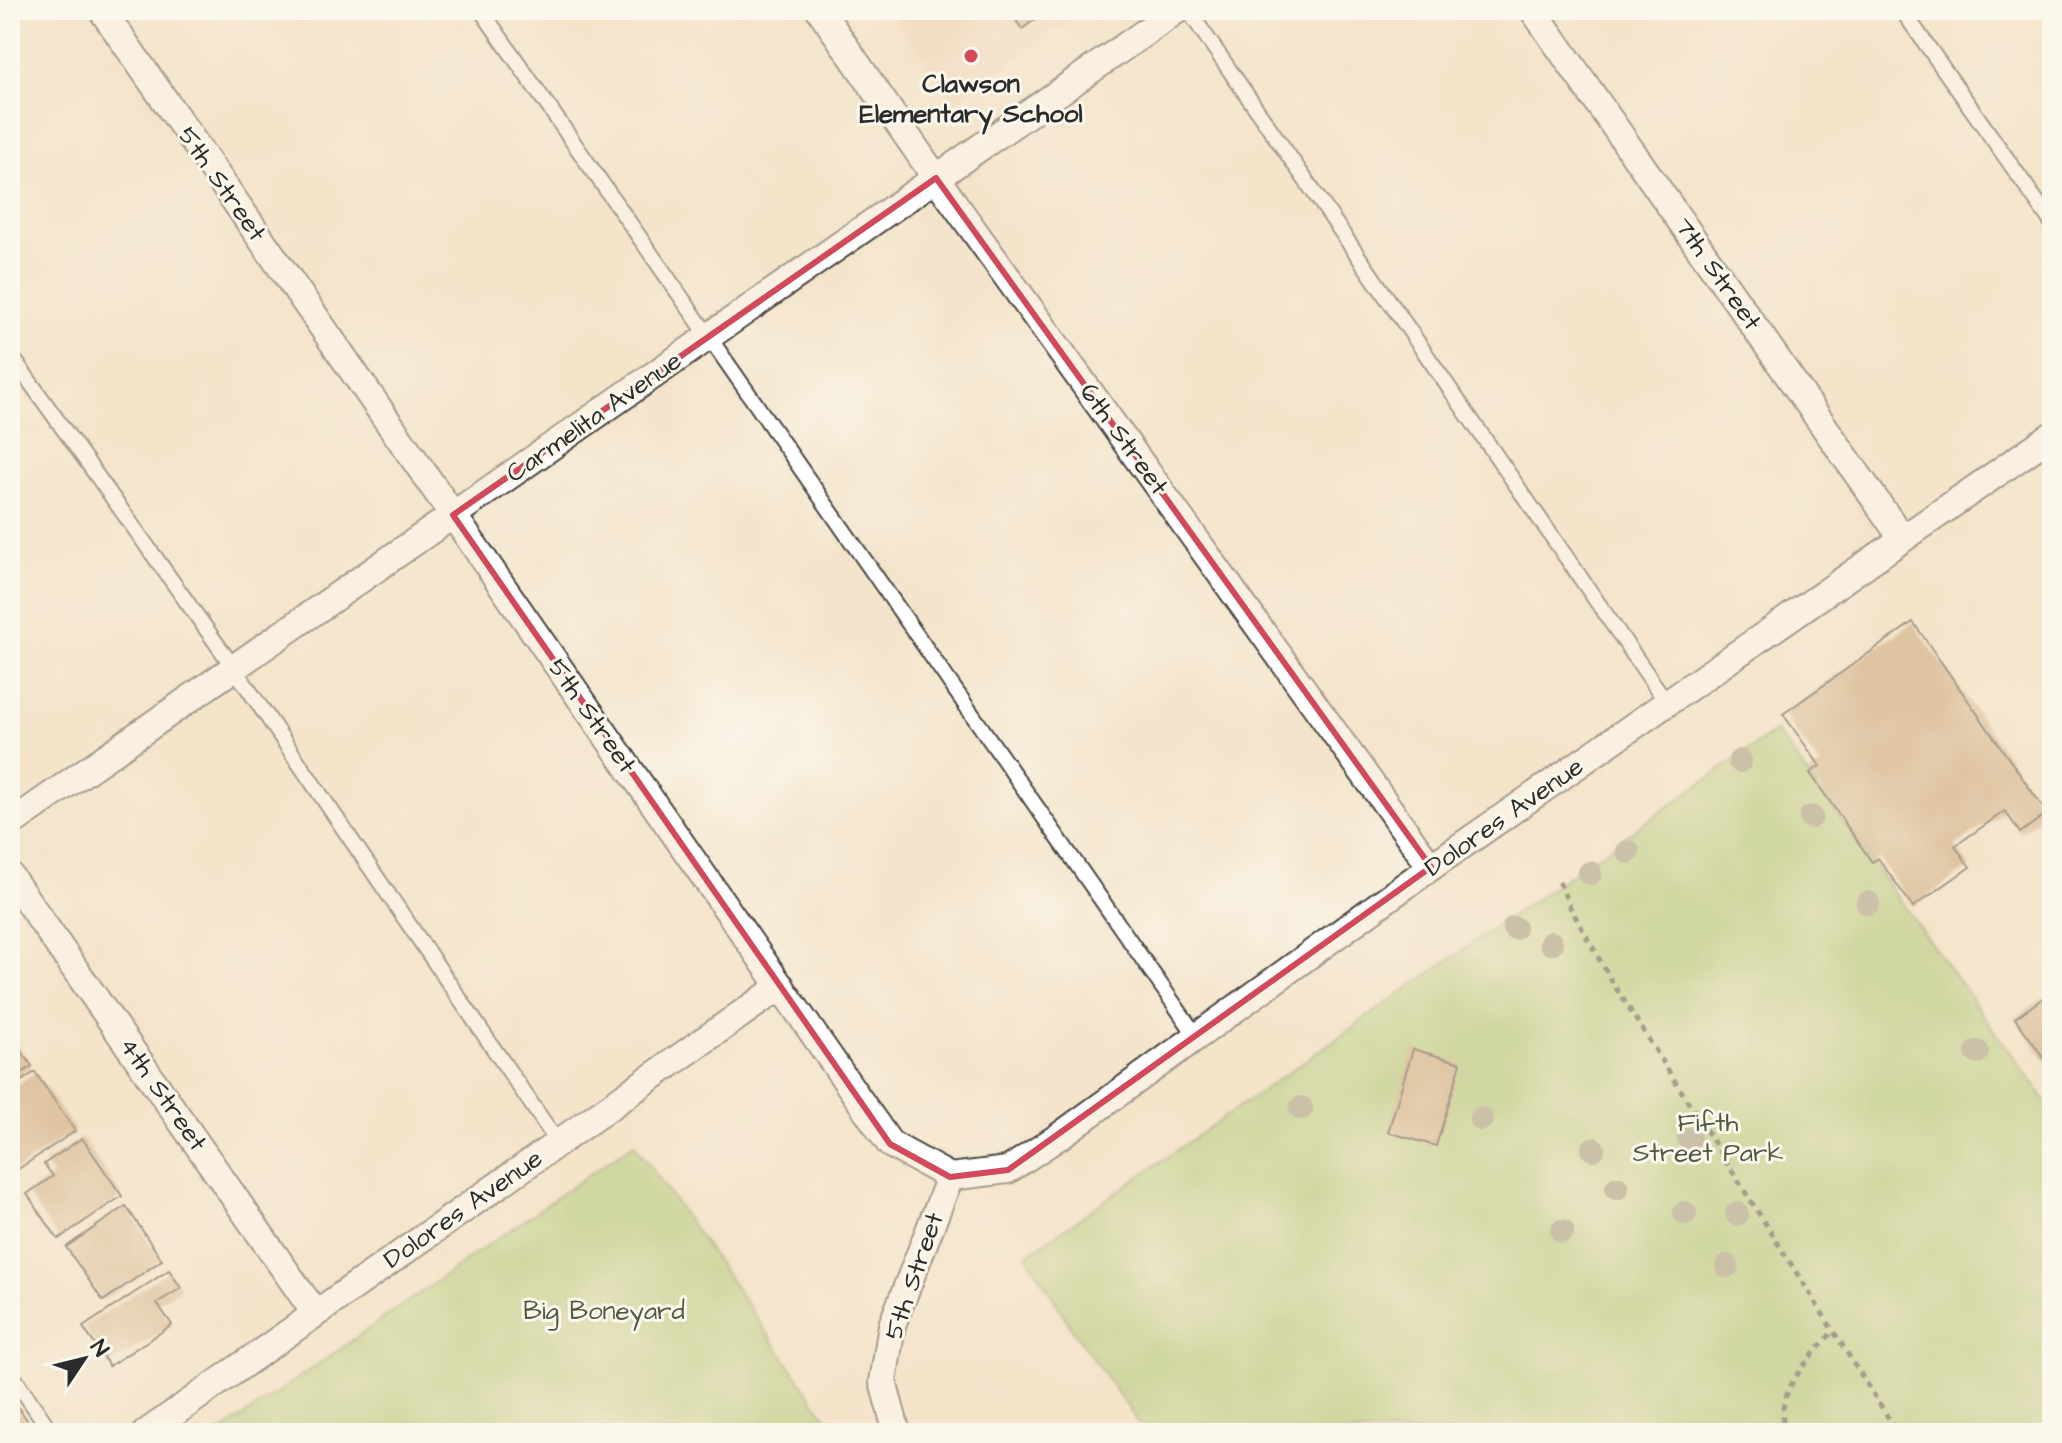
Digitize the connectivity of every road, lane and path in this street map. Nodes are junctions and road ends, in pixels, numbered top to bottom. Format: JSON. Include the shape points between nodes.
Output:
{"nodes":[{"id":1,"x":102,"y":10,"type":"edge"},
{"id":2,"x":481,"y":10,"type":"edge"},
{"id":3,"x":820,"y":10,"type":"edge"},
{"id":4,"x":1177,"y":10,"type":"edge"},
{"id":5,"x":1188,"y":10,"type":"edge"},
{"id":6,"x":1533,"y":10,"type":"edge"},
{"id":7,"x":1902,"y":10,"type":"edge"},
{"id":8,"x":936,"y":178,"type":"junction"},
{"id":9,"x":2052,"y":223,"type":"edge"},
{"id":10,"x":708,"y":337,"type":"junction"},
{"id":11,"x":10,"y":354,"type":"edge"},
{"id":12,"x":2052,"y":435,"type":"edge"},
{"id":13,"x":453,"y":515,"type":"junction"},
{"id":14,"x":1902,"y":538,"type":"junction"},
{"id":15,"x":234,"y":668,"type":"junction"},
{"id":16,"x":1667,"y":703,"type":"junction"},
{"id":17,"x":10,"y":824,"type":"edge"},
{"id":18,"x":1431,"y":867,"type":"junction"},
{"id":19,"x":10,"y":876,"type":"edge"},
{"id":20,"x":1559,"y":882,"type":"dead end"},
{"id":21,"x":781,"y":986,"type":"junction"},
{"id":22,"x":1197,"y":1037,"type":"junction"},
{"id":23,"x":558,"y":1143,"type":"junction"},
{"id":24,"x":950,"y":1177,"type":"junction"},
{"id":25,"x":315,"y":1313,"type":"junction"},
{"id":26,"x":1833,"y":1331,"type":"junction"},
{"id":27,"x":10,"y":1372,"type":"edge"},
{"id":28,"x":52,"y":1433,"type":"edge"},
{"id":29,"x":146,"y":1433,"type":"edge"},
{"id":30,"x":897,"y":1433,"type":"edge"},
{"id":31,"x":1786,"y":1433,"type":"edge"},
{"id":32,"x":1898,"y":1433,"type":"edge"}],
"edges":[{"from":1,"to":13,"type":"street","name":"5th Street"},
{"from":2,"to":10,"type":"lane"},
{"from":3,"to":8,"type":"street","name":"6th Street"},
{"from":4,"to":8,"type":"street","name":"Carmelita Avenue"},
{"from":5,"to":16,"type":"lane"},
{"from":6,"to":14,"type":"street","name":"7th Street"},
{"from":7,"to":9,"type":"lane"},
{"from":8,"to":10,"type":"street","name":"Carmelita Avenue"},
{"from":8,"to":18,"type":"street","name":"6th Street"},
{"from":10,"to":13,"type":"street","name":"Carmelita Avenue"},
{"from":10,"to":22,"type":"lane"},
{"from":11,"to":15,"type":"lane"},
{"from":12,"to":14,"type":"street","name":"Dolores Avenue"},
{"from":13,"to":15,"type":"street","name":"Carmelita Avenue"},
{"from":13,"to":21,"type":"street","name":"5th Street"},
{"from":14,"to":16,"type":"street","name":"Dolores Avenue"},
{"from":15,"to":17,"type":"street","name":"Carmelita Avenue"},
{"from":15,"to":23,"type":"lane"},
{"from":16,"to":18,"type":"street","name":"Dolores Avenue"},
{"from":18,"to":22,"type":"street","name":"Dolores Avenue"},
{"from":19,"to":25,"type":"street","name":"4th Street"},
{"from":20,"to":26,"type":"path","via":[[1611,980]]},
{"from":21,"to":23,"type":"street","name":"Dolores Avenue"},
{"from":21,"to":24,"type":"street","name":"5th Street","via":[[890,1144]]},
{"from":22,"to":24,"type":"street","name":"Dolores Avenue","via":[[1008,1170]]},
{"from":23,"to":25,"type":"street","name":"Dolores Avenue"},
{"from":24,"to":30,"type":"street","name":"5th Street","via":[[892,1325],[883,1382]]},
{"from":25,"to":29,"type":"street","name":"Dolores Avenue"},
{"from":26,"to":31,"type":"path","via":[[1786,1394],[1781,1420]]},
{"from":26,"to":32,"type":"path"},
{"from":27,"to":28,"type":"lane"}]}
